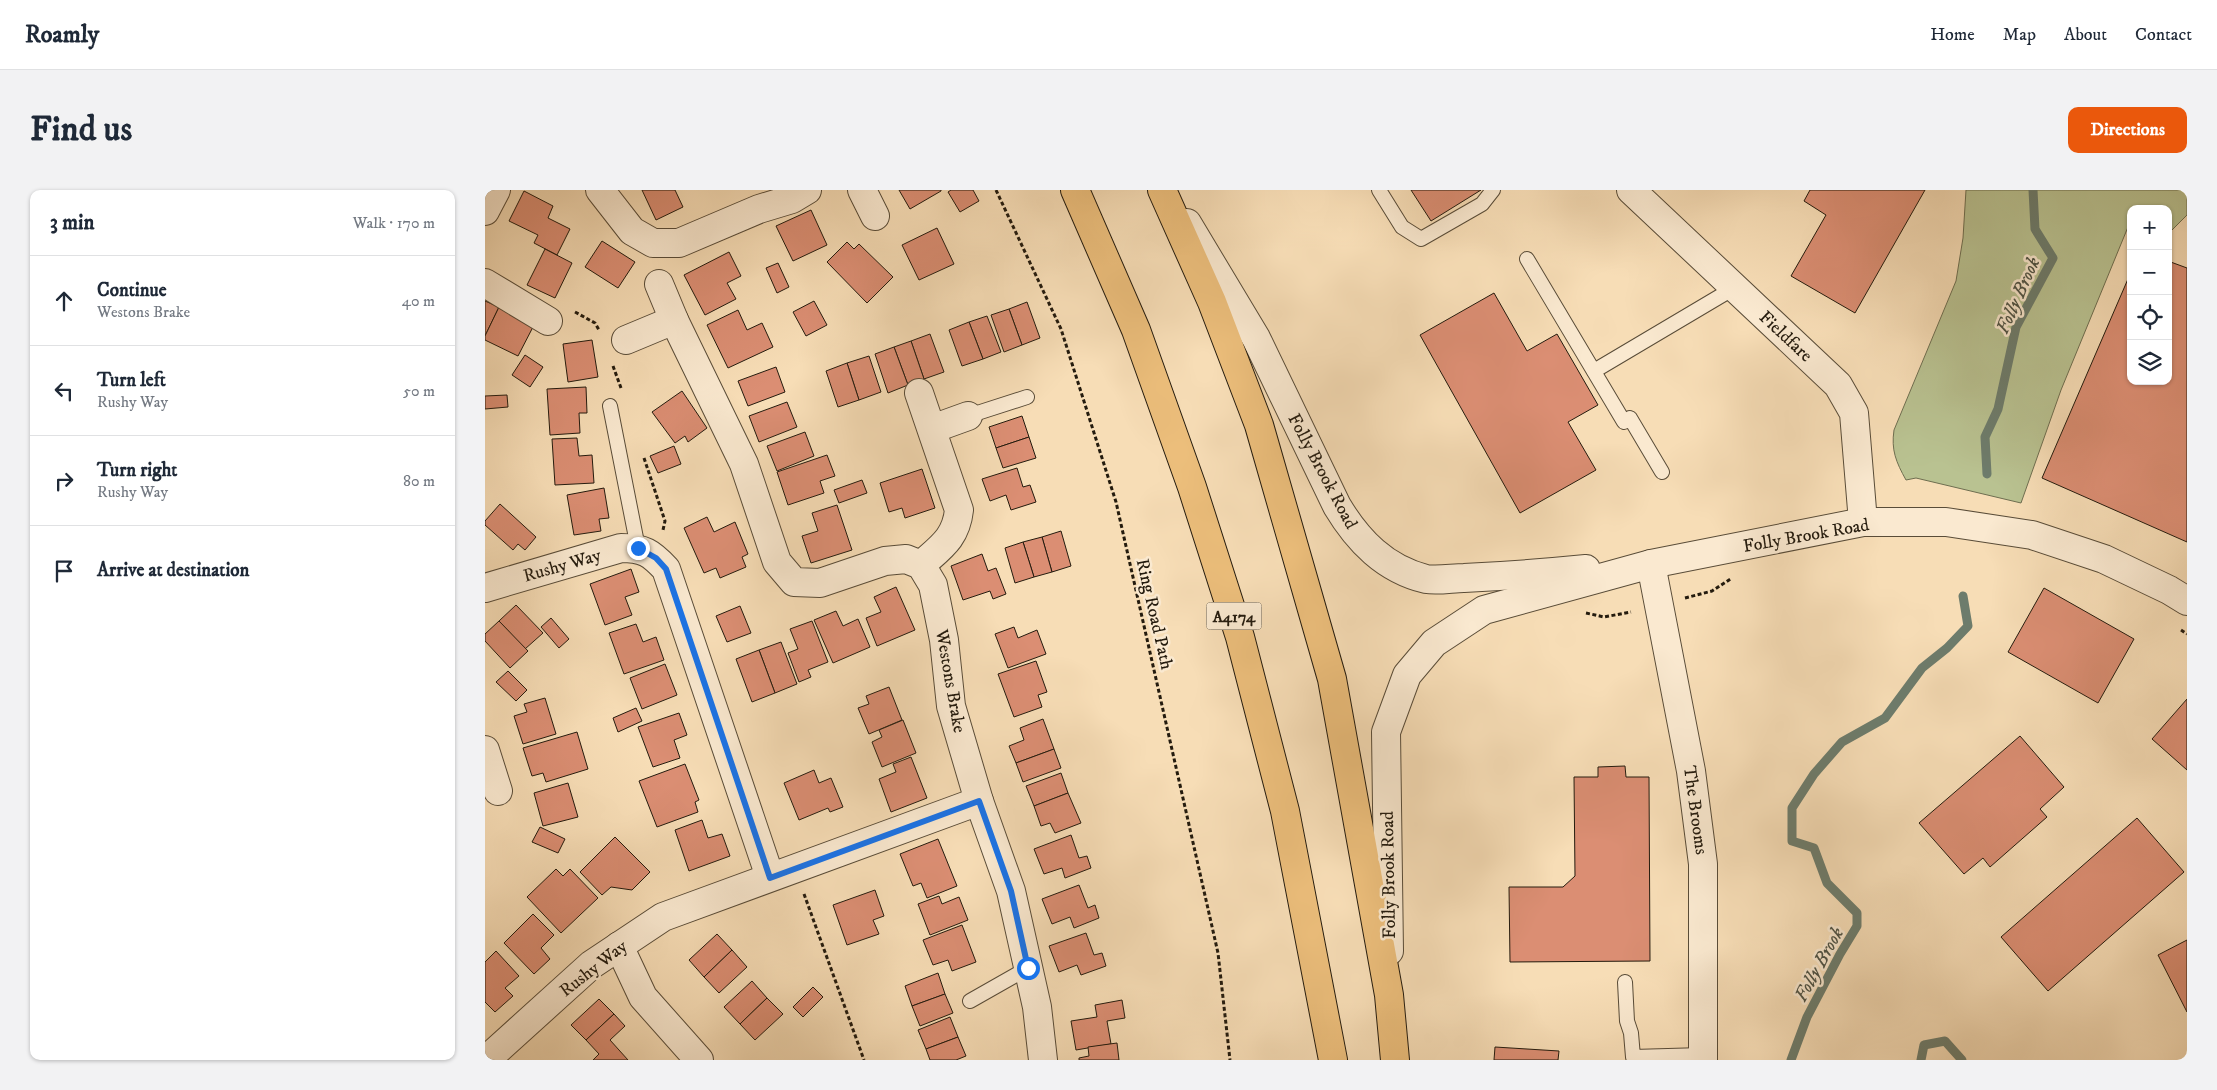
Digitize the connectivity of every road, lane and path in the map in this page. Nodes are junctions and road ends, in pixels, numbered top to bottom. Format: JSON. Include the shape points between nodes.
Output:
{"nodes":[{"id":1,"x":496,"y":190,"type":"edge"},
{"id":2,"x":600,"y":190,"type":"edge"},
{"id":3,"x":807,"y":190,"type":"edge"},
{"id":4,"x":861,"y":190,"type":"edge"},
{"id":5,"x":996,"y":190,"type":"edge"},
{"id":6,"x":1075,"y":190,"type":"edge"},
{"id":7,"x":1162,"y":190,"type":"edge"},
{"id":8,"x":1167,"y":190,"type":"edge"},
{"id":9,"x":1379,"y":190,"type":"edge"},
{"id":10,"x":1493,"y":190,"type":"edge"},
{"id":11,"x":1631,"y":190,"type":"edge"},
{"id":12,"x":485,"y":211,"type":"edge"},
{"id":13,"x":875,"y":216,"type":"dead end"},
{"id":14,"x":1527,"y":259,"type":"dead end"},
{"id":15,"x":485,"y":284,"type":"edge"},
{"id":16,"x":659,"y":284,"type":"dead end"},
{"id":17,"x":1734,"y":288,"type":"junction"},
{"id":18,"x":674,"y":320,"type":"junction"},
{"id":19,"x":548,"y":321,"type":"dead end"},
{"id":20,"x":626,"y":340,"type":"dead end"},
{"id":21,"x":1594,"y":371,"type":"junction"},
{"id":22,"x":919,"y":394,"type":"dead end"},
{"id":23,"x":1027,"y":397,"type":"dead end"},
{"id":24,"x":610,"y":406,"type":"dead end"},
{"id":25,"x":968,"y":416,"type":"joint"},
{"id":26,"x":932,"y":429,"type":"junction"},
{"id":27,"x":1662,"y":472,"type":"dead end"},
{"id":28,"x":1863,"y":522,"type":"junction"},
{"id":29,"x":638,"y":548,"type":"junction"},
{"id":30,"x":1651,"y":564,"type":"junction"},
{"id":31,"x":921,"y":565,"type":"junction"},
{"id":32,"x":485,"y":588,"type":"edge"},
{"id":33,"x":2187,"y":601,"type":"edge"},
{"id":34,"x":485,"y":753,"type":"edge"},
{"id":35,"x":498,"y":791,"type":"dead end"},
{"id":36,"x":979,"y":801,"type":"junction"},
{"id":37,"x":782,"y":873,"type":"junction"},
{"id":38,"x":619,"y":946,"type":"junction"},
{"id":39,"x":1028,"y":968,"type":"junction"},
{"id":40,"x":1625,"y":982,"type":"dead end"},
{"id":41,"x":1389,"y":995,"type":"junction"},
{"id":42,"x":970,"y":1000,"type":"dead end"},
{"id":43,"x":1703,"y":1058,"type":"edge"},
{"id":44,"x":487,"y":1060,"type":"edge"},
{"id":45,"x":699,"y":1060,"type":"edge"},
{"id":46,"x":864,"y":1060,"type":"edge"},
{"id":47,"x":1043,"y":1060,"type":"edge"},
{"id":48,"x":1229,"y":1060,"type":"edge"},
{"id":49,"x":1333,"y":1060,"type":"edge"},
{"id":50,"x":1395,"y":1060,"type":"edge"}],
"edges":[{"from":1,"to":12,"type":"street"},
{"from":2,"to":3,"type":"street","via":[[633,231],[653,243],[679,243],[759,209],[791,200]]},
{"from":4,"to":13,"type":"street"},
{"from":5,"to":48,"type":"path","name":"Ring Road Path","via":[[1061,329],[1116,502],[1218,953]]},
{"from":6,"to":49,"type":"highway","number":"A4174","via":[[1136,330],[1192,487],[1240,637],[1285,812]]},
{"from":7,"to":41,"type":"highway","via":[[1212,302],[1259,425],[1332,679]]},
{"from":8,"to":30,"type":"street","name":"Folly Brook Road","via":[[1256,338],[1337,506],[1351,529],[1375,554],[1400,569],[1427,579]]},
{"from":9,"to":10,"type":"lane","via":[[1402,227],[1421,240],[1482,204]]},
{"from":11,"to":17,"type":"street","name":"Fieldfare"},
{"from":14,"to":21,"type":"lane"},
{"from":15,"to":19,"type":"street"},
{"from":16,"to":18,"type":"street"},
{"from":17,"to":21,"type":"lane"},
{"from":17,"to":28,"type":"street","name":"Fieldfare","via":[[1838,385],[1854,413]]},
{"from":18,"to":20,"type":"street"},
{"from":18,"to":31,"type":"street","via":[[745,464],[777,562],[794,582],[819,583],[885,561],[906,559]]},
{"from":21,"to":27,"type":"lane","via":[[1624,422],[1630,418]]},
{"from":22,"to":26,"type":"street"},
{"from":23,"to":25,"type":"lane"},
{"from":24,"to":29,"type":"lane"},
{"from":25,"to":26,"type":"street"},
{"from":26,"to":31,"type":"street","via":[[959,510],[957,525],[947,541]]},
{"from":28,"to":30,"type":"street","name":"Folly Brook Road"},
{"from":28,"to":33,"type":"street","name":"Folly Brook Road","via":[[1946,522],[2032,535],[2104,559]]},
{"from":29,"to":32,"type":"street","name":"Rushy Way","via":[[621,548]]},
{"from":29,"to":37,"type":"street","via":[[656,558],[666,569]]},
{"from":30,"to":41,"type":"street","name":"Folly Brook Road","via":[[1484,610],[1434,643],[1407,674],[1386,732]]},
{"from":30,"to":43,"type":"street","name":"The Brooms","via":[[1691,771],[1703,864]]},
{"from":31,"to":36,"type":"street","name":"Westons Brake","via":[[933,585],[944,640],[951,706]]},
{"from":34,"to":35,"type":"street"},
{"from":36,"to":37,"type":"street","name":"Rushy Way"},
{"from":36,"to":39,"type":"street","name":"Westons Brake","via":[[1011,891]]},
{"from":37,"to":38,"type":"street","name":"Rushy Way","via":[[663,917]]},
{"from":37,"to":46,"type":"path"},
{"from":38,"to":44,"type":"street","name":"Rushy Way","via":[[591,965]]},
{"from":38,"to":45,"type":"street","via":[[643,996]]},
{"from":39,"to":42,"type":"lane"},
{"from":39,"to":47,"type":"street","name":"Westons Brake","via":[[1037,1007]]},
{"from":40,"to":43,"type":"lane","via":[[1633,1057]]},
{"from":41,"to":50,"type":"highway"}]}
